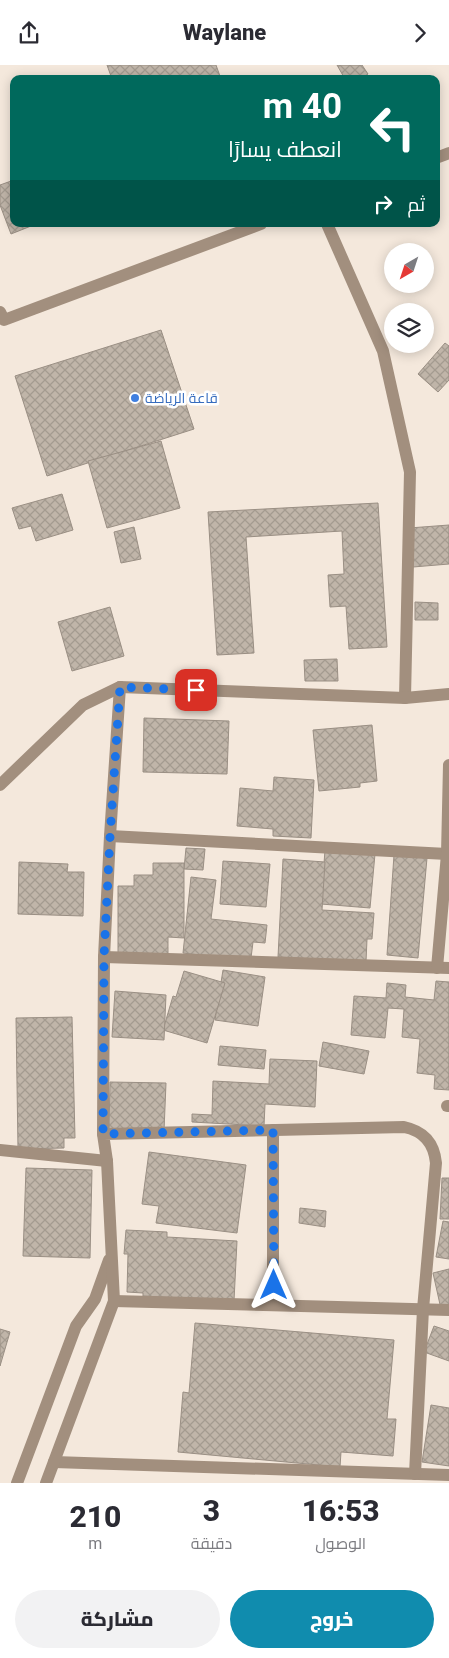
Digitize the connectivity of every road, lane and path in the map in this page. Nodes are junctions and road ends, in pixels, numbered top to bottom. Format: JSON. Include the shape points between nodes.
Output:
{"nodes":[{"id":1,"x":253,"y":227,"type":"edge"},
{"id":2,"x":328,"y":227,"type":"edge"},
{"id":3,"x":0,"y":312,"type":"edge"},
{"id":4,"x":120,"y":687,"type":"junction"},
{"id":5,"x":449,"y":694,"type":"edge"},
{"id":6,"x":405,"y":698,"type":"junction"},
{"id":7,"x":449,"y":765,"type":"edge"},
{"id":8,"x":0,"y":785,"type":"edge"},
{"id":9,"x":110,"y":837,"type":"junction"},
{"id":10,"x":447,"y":854,"type":"junction"},
{"id":11,"x":446,"y":892,"type":"edge"},
{"id":12,"x":104,"y":957,"type":"junction"},
{"id":13,"x":443,"y":968,"type":"edge"},
{"id":14,"x":273,"y":1130,"type":"junction"},
{"id":15,"x":103,"y":1134,"type":"junction"},
{"id":16,"x":0,"y":1150,"type":"edge"},
{"id":17,"x":107,"y":1161,"type":"junction"},
{"id":18,"x":111,"y":1255,"type":"junction"},
{"id":19,"x":114,"y":1301,"type":"junction"},
{"id":20,"x":274,"y":1305,"type":"junction"},
{"id":21,"x":423,"y":1309,"type":"junction"},
{"id":22,"x":449,"y":1310,"type":"edge"},
{"id":23,"x":54,"y":1462,"type":"junction"},
{"id":24,"x":415,"y":1474,"type":"junction"},
{"id":25,"x":449,"y":1475,"type":"edge"},
{"id":26,"x":17,"y":1483,"type":"edge"},
{"id":27,"x":46,"y":1483,"type":"edge"}],
"edges":[{"from":1,"to":3,"type":"street","via":[[4,320]]},
{"from":2,"to":6,"type":"street","via":[[383,351],[410,472]]},
{"from":4,"to":6,"type":"street"},
{"from":4,"to":8,"type":"street","via":[[83,705]]},
{"from":4,"to":9,"type":"street"},
{"from":5,"to":6,"type":"street"},
{"from":7,"to":10,"type":"street"},
{"from":9,"to":10,"type":"street"},
{"from":9,"to":12,"type":"street"},
{"from":10,"to":11,"type":"street"},
{"from":11,"to":13,"type":"street"},
{"from":12,"to":13,"type":"street"},
{"from":12,"to":15,"type":"street"},
{"from":14,"to":15,"type":"street"},
{"from":14,"to":20,"type":"street"},
{"from":14,"to":21,"type":"street","via":[[404,1127],[428,1139],[433,1146],[436,1163]]},
{"from":15,"to":17,"type":"street"},
{"from":16,"to":17,"type":"street"},
{"from":17,"to":18,"type":"street"},
{"from":18,"to":19,"type":"street"},
{"from":18,"to":26,"type":"street","via":[[95,1299],[76,1327]]},
{"from":19,"to":20,"type":"street"},
{"from":19,"to":23,"type":"street"},
{"from":20,"to":21,"type":"street"},
{"from":21,"to":22,"type":"street"},
{"from":21,"to":24,"type":"street"},
{"from":23,"to":24,"type":"street"},
{"from":23,"to":27,"type":"street"},
{"from":24,"to":25,"type":"street"}]}
